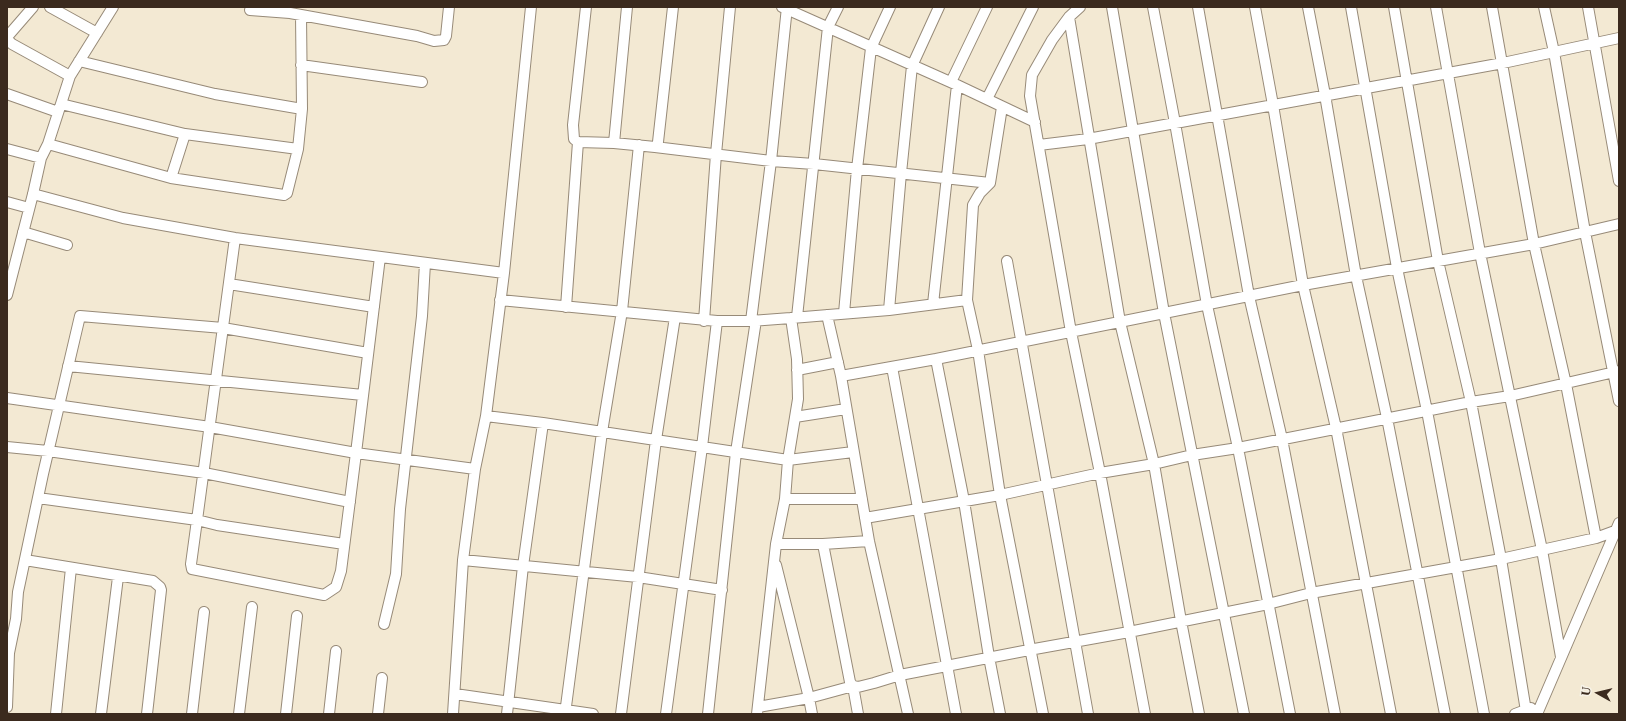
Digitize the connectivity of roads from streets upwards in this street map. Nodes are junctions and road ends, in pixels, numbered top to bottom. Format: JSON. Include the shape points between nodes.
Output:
{"nodes":[{"id":1,"x":32,"y":7,"type":"edge"},
{"id":2,"x":50,"y":7,"type":"edge"},
{"id":3,"x":113,"y":7,"type":"edge"},
{"id":4,"x":449,"y":7,"type":"edge"},
{"id":5,"x":531,"y":7,"type":"edge"},
{"id":6,"x":586,"y":7,"type":"edge"},
{"id":7,"x":627,"y":7,"type":"edge"},
{"id":8,"x":673,"y":7,"type":"edge"},
{"id":9,"x":730,"y":7,"type":"edge"},
{"id":10,"x":838,"y":7,"type":"edge"},
{"id":11,"x":890,"y":7,"type":"edge"},
{"id":12,"x":939,"y":7,"type":"edge"},
{"id":13,"x":987,"y":7,"type":"edge"},
{"id":14,"x":1033,"y":7,"type":"edge"},
{"id":15,"x":1080,"y":7,"type":"edge"},
{"id":16,"x":1112,"y":7,"type":"edge"},
{"id":17,"x":1153,"y":7,"type":"edge"},
{"id":18,"x":1198,"y":7,"type":"edge"},
{"id":19,"x":1255,"y":7,"type":"edge"},
{"id":20,"x":1308,"y":7,"type":"edge"},
{"id":21,"x":1350,"y":7,"type":"edge"},
{"id":22,"x":1394,"y":7,"type":"edge"},
{"id":23,"x":1436,"y":7,"type":"edge"},
{"id":24,"x":1492,"y":7,"type":"edge"},
{"id":25,"x":1544,"y":7,"type":"edge"},
{"id":26,"x":1588,"y":7,"type":"edge"},
{"id":27,"x":785,"y":8,"type":"edge"},
{"id":28,"x":250,"y":10,"type":"dead end"},
{"id":29,"x":301,"y":15,"type":"junction"},
{"id":30,"x":1069,"y":17,"type":"junction"},
{"id":31,"x":828,"y":27,"type":"junction"},
{"id":32,"x":97,"y":33,"type":"junction"},
{"id":33,"x":7,"y":38,"type":"edge"},
{"id":34,"x":1619,"y":38,"type":"edge"},
{"id":35,"x":1595,"y":43,"type":"junction"},
{"id":36,"x":871,"y":48,"type":"junction"},
{"id":37,"x":1554,"y":52,"type":"junction"},
{"id":38,"x":79,"y":61,"type":"junction"},
{"id":39,"x":1503,"y":63,"type":"junction"},
{"id":40,"x":301,"y":66,"type":"junction"},
{"id":41,"x":912,"y":66,"type":"junction"},
{"id":42,"x":1449,"y":73,"type":"junction"},
{"id":43,"x":70,"y":76,"type":"junction"},
{"id":44,"x":1408,"y":80,"type":"junction"},
{"id":45,"x":422,"y":82,"type":"dead end"},
{"id":46,"x":954,"y":84,"type":"junction"},
{"id":47,"x":1366,"y":88,"type":"junction"},
{"id":48,"x":7,"y":94,"type":"edge"},
{"id":49,"x":1325,"y":95,"type":"junction"},
{"id":50,"x":987,"y":100,"type":"junction"},
{"id":51,"x":1273,"y":105,"type":"junction"},
{"id":52,"x":1002,"y":107,"type":"junction"},
{"id":53,"x":60,"y":108,"type":"junction"},
{"id":54,"x":302,"y":109,"type":"junction"},
{"id":55,"x":1218,"y":115,"type":"junction"},
{"id":56,"x":1035,"y":122,"type":"junction"},
{"id":57,"x":1175,"y":123,"type":"junction"},
{"id":58,"x":1133,"y":130,"type":"junction"},
{"id":59,"x":185,"y":134,"type":"junction"},
{"id":60,"x":1088,"y":139,"type":"junction"},
{"id":61,"x":578,"y":142,"type":"junction"},
{"id":62,"x":614,"y":143,"type":"junction"},
{"id":63,"x":48,"y":144,"type":"junction"},
{"id":64,"x":639,"y":146,"type":"junction"},
{"id":65,"x":1039,"y":146,"type":"junction"},
{"id":66,"x":655,"y":147,"type":"junction"},
{"id":67,"x":7,"y":149,"type":"edge"},
{"id":68,"x":298,"y":149,"type":"junction"},
{"id":69,"x":716,"y":154,"type":"junction"},
{"id":70,"x":41,"y":158,"type":"junction"},
{"id":71,"x":771,"y":161,"type":"junction"},
{"id":72,"x":814,"y":164,"type":"junction"},
{"id":73,"x":857,"y":169,"type":"junction"},
{"id":74,"x":901,"y":173,"type":"junction"},
{"id":75,"x":946,"y":177,"type":"junction"},
{"id":76,"x":171,"y":178,"type":"junction"},
{"id":77,"x":1619,"y":181,"type":"edge"},
{"id":78,"x":990,"y":183,"type":"junction"},
{"id":79,"x":33,"y":194,"type":"junction"},
{"id":80,"x":7,"y":202,"type":"edge"},
{"id":81,"x":29,"y":208,"type":"junction"},
{"id":82,"x":1619,"y":224,"type":"edge"},
{"id":83,"x":23,"y":232,"type":"junction"},
{"id":84,"x":1585,"y":232,"type":"junction"},
{"id":85,"x":236,"y":238,"type":"junction"},
{"id":86,"x":1534,"y":244,"type":"junction"},
{"id":87,"x":67,"y":245,"type":"dead end"},
{"id":88,"x":7,"y":249,"type":"edge"},
{"id":89,"x":18,"y":252,"type":"junction"},
{"id":90,"x":1480,"y":253,"type":"junction"},
{"id":91,"x":380,"y":257,"type":"junction"},
{"id":92,"x":1007,"y":261,"type":"dead end"},
{"id":93,"x":1438,"y":261,"type":"junction"},
{"id":94,"x":425,"y":263,"type":"junction"},
{"id":95,"x":1397,"y":268,"type":"junction"},
{"id":96,"x":504,"y":274,"type":"junction"},
{"id":97,"x":1356,"y":276,"type":"junction"},
{"id":98,"x":229,"y":284,"type":"junction"},
{"id":99,"x":1303,"y":285,"type":"junction"},
{"id":100,"x":7,"y":295,"type":"edge"},
{"id":101,"x":1249,"y":296,"type":"junction"},
{"id":102,"x":500,"y":300,"type":"junction"},
{"id":103,"x":967,"y":300,"type":"junction"},
{"id":104,"x":933,"y":304,"type":"junction"},
{"id":105,"x":1207,"y":305,"type":"junction"},
{"id":106,"x":374,"y":307,"type":"junction"},
{"id":107,"x":566,"y":308,"type":"junction"},
{"id":108,"x":889,"y":310,"type":"junction"},
{"id":109,"x":622,"y":311,"type":"junction"},
{"id":110,"x":844,"y":312,"type":"junction"},
{"id":111,"x":1164,"y":313,"type":"junction"},
{"id":112,"x":828,"y":315,"type":"junction"},
{"id":113,"x":675,"y":317,"type":"junction"},
{"id":114,"x":794,"y":318,"type":"junction"},
{"id":115,"x":704,"y":321,"type":"junction"},
{"id":116,"x":717,"y":321,"type":"junction"},
{"id":117,"x":753,"y":321,"type":"junction"},
{"id":118,"x":1120,"y":322,"type":"junction"},
{"id":119,"x":223,"y":328,"type":"junction"},
{"id":120,"x":1071,"y":332,"type":"junction"},
{"id":121,"x":1021,"y":342,"type":"junction"},
{"id":122,"x":978,"y":350,"type":"junction"},
{"id":123,"x":368,"y":353,"type":"junction"},
{"id":124,"x":936,"y":359,"type":"junction"},
{"id":125,"x":838,"y":362,"type":"junction"},
{"id":126,"x":68,"y":366,"type":"junction"},
{"id":127,"x":892,"y":367,"type":"junction"},
{"id":128,"x":797,"y":370,"type":"junction"},
{"id":129,"x":1616,"y":371,"type":"edge"},
{"id":130,"x":841,"y":376,"type":"junction"},
{"id":131,"x":216,"y":380,"type":"junction"},
{"id":132,"x":1566,"y":384,"type":"junction"},
{"id":133,"x":363,"y":395,"type":"junction"},
{"id":134,"x":1510,"y":396,"type":"junction"},
{"id":135,"x":7,"y":398,"type":"edge"},
{"id":136,"x":1619,"y":401,"type":"edge"},
{"id":137,"x":1471,"y":402,"type":"junction"},
{"id":138,"x":59,"y":406,"type":"junction"},
{"id":139,"x":846,"y":409,"type":"junction"},
{"id":140,"x":1427,"y":411,"type":"junction"},
{"id":141,"x":486,"y":416,"type":"junction"},
{"id":142,"x":795,"y":417,"type":"junction"},
{"id":143,"x":1387,"y":418,"type":"junction"},
{"id":144,"x":543,"y":423,"type":"junction"},
{"id":145,"x":210,"y":427,"type":"junction"},
{"id":146,"x":1336,"y":428,"type":"junction"},
{"id":147,"x":602,"y":432,"type":"junction"},
{"id":148,"x":1282,"y":438,"type":"junction"},
{"id":149,"x":656,"y":440,"type":"junction"},
{"id":150,"x":7,"y":447,"type":"edge"},
{"id":151,"x":702,"y":447,"type":"junction"},
{"id":152,"x":1238,"y":448,"type":"junction"},
{"id":153,"x":48,"y":451,"type":"junction"},
{"id":154,"x":736,"y":452,"type":"junction"},
{"id":155,"x":853,"y":452,"type":"junction"},
{"id":156,"x":356,"y":453,"type":"junction"},
{"id":157,"x":1192,"y":455,"type":"junction"},
{"id":158,"x":406,"y":460,"type":"junction"},
{"id":159,"x":788,"y":460,"type":"junction"},
{"id":160,"x":1154,"y":464,"type":"junction"},
{"id":161,"x":476,"y":469,"type":"junction"},
{"id":162,"x":204,"y":473,"type":"junction"},
{"id":163,"x":1100,"y":473,"type":"junction"},
{"id":164,"x":1047,"y":486,"type":"junction"},
{"id":165,"x":1000,"y":495,"type":"junction"},
{"id":166,"x":38,"y":498,"type":"junction"},
{"id":167,"x":784,"y":499,"type":"junction"},
{"id":168,"x":862,"y":499,"type":"junction"},
{"id":169,"x":964,"y":501,"type":"junction"},
{"id":170,"x":350,"y":502,"type":"junction"},
{"id":171,"x":918,"y":509,"type":"junction"},
{"id":172,"x":865,"y":518,"type":"junction"},
{"id":173,"x":197,"y":520,"type":"junction"},
{"id":174,"x":1617,"y":527,"type":"edge"},
{"id":175,"x":1596,"y":538,"type":"junction"},
{"id":176,"x":869,"y":541,"type":"junction"},
{"id":177,"x":344,"y":544,"type":"junction"},
{"id":178,"x":776,"y":544,"type":"junction"},
{"id":179,"x":823,"y":544,"type":"junction"},
{"id":180,"x":1542,"y":550,"type":"junction"},
{"id":181,"x":774,"y":559,"type":"junction"},
{"id":182,"x":1501,"y":559,"type":"junction"},
{"id":183,"x":25,"y":560,"type":"junction"},
{"id":184,"x":463,"y":560,"type":"junction"},
{"id":185,"x":523,"y":566,"type":"junction"},
{"id":186,"x":1457,"y":567,"type":"junction"},
{"id":187,"x":71,"y":568,"type":"junction"},
{"id":188,"x":583,"y":573,"type":"junction"},
{"id":189,"x":1418,"y":573,"type":"junction"},
{"id":190,"x":118,"y":576,"type":"junction"},
{"id":191,"x":638,"y":577,"type":"junction"},
{"id":192,"x":684,"y":583,"type":"junction"},
{"id":193,"x":1365,"y":584,"type":"junction"},
{"id":194,"x":722,"y":590,"type":"junction"},
{"id":195,"x":1311,"y":593,"type":"junction"},
{"id":196,"x":1268,"y":604,"type":"junction"},
{"id":197,"x":252,"y":607,"type":"dead end"},
{"id":198,"x":204,"y":612,"type":"dead end"},
{"id":199,"x":1225,"y":613,"type":"junction"},
{"id":200,"x":297,"y":616,"type":"dead end"},
{"id":201,"x":1181,"y":621,"type":"junction"},
{"id":202,"x":384,"y":624,"type":"dead end"},
{"id":203,"x":1129,"y":632,"type":"junction"},
{"id":204,"x":1076,"y":642,"type":"junction"},
{"id":205,"x":1029,"y":650,"type":"junction"},
{"id":206,"x":8,"y":651,"type":"edge"},
{"id":207,"x":336,"y":651,"type":"dead end"},
{"id":208,"x":989,"y":657,"type":"junction"},
{"id":209,"x":1561,"y":657,"type":"junction"},
{"id":210,"x":947,"y":667,"type":"junction"},
{"id":211,"x":900,"y":675,"type":"junction"},
{"id":212,"x":382,"y":678,"type":"dead end"},
{"id":213,"x":852,"y":686,"type":"junction"},
{"id":214,"x":455,"y":694,"type":"junction"},
{"id":215,"x":809,"y":698,"type":"junction"},
{"id":216,"x":508,"y":702,"type":"junction"},
{"id":217,"x":1541,"y":702,"type":"junction"},
{"id":218,"x":7,"y":706,"type":"edge"},
{"id":219,"x":758,"y":710,"type":"edge"},
{"id":220,"x":1526,"y":711,"type":"junction"},
{"id":221,"x":565,"y":712,"type":"edge"},
{"id":222,"x":56,"y":714,"type":"edge"},
{"id":223,"x":101,"y":714,"type":"edge"},
{"id":224,"x":146,"y":714,"type":"edge"},
{"id":225,"x":192,"y":714,"type":"edge"},
{"id":226,"x":239,"y":714,"type":"edge"},
{"id":227,"x":286,"y":714,"type":"edge"},
{"id":228,"x":329,"y":714,"type":"edge"},
{"id":229,"x":378,"y":714,"type":"edge"},
{"id":230,"x":453,"y":714,"type":"edge"},
{"id":231,"x":507,"y":714,"type":"edge"},
{"id":232,"x":593,"y":714,"type":"edge"},
{"id":233,"x":621,"y":714,"type":"edge"},
{"id":234,"x":666,"y":714,"type":"edge"},
{"id":235,"x":708,"y":714,"type":"edge"},
{"id":236,"x":812,"y":714,"type":"edge"},
{"id":237,"x":858,"y":714,"type":"edge"},
{"id":238,"x":908,"y":714,"type":"edge"},
{"id":239,"x":956,"y":714,"type":"edge"},
{"id":240,"x":1000,"y":714,"type":"edge"},
{"id":241,"x":1043,"y":714,"type":"edge"},
{"id":242,"x":1088,"y":714,"type":"edge"},
{"id":243,"x":1145,"y":714,"type":"edge"},
{"id":244,"x":1199,"y":714,"type":"edge"},
{"id":245,"x":1244,"y":714,"type":"edge"},
{"id":246,"x":1290,"y":714,"type":"edge"},
{"id":247,"x":1335,"y":714,"type":"edge"},
{"id":248,"x":1391,"y":714,"type":"edge"},
{"id":249,"x":1445,"y":714,"type":"edge"},
{"id":250,"x":1484,"y":714,"type":"edge"},
{"id":251,"x":1515,"y":714,"type":"edge"},
{"id":252,"x":1537,"y":714,"type":"edge"}],
"edges":[{"from":1,"to":33,"type":"street"},
{"from":2,"to":32,"type":"street"},
{"from":3,"to":32,"type":"street"},
{"from":4,"to":29,"type":"street","via":[[446,36],[444,40],[434,41]]},
{"from":5,"to":96,"type":"street"},
{"from":6,"to":61,"type":"street","via":[[573,125],[574,139]]},
{"from":7,"to":62,"type":"street"},
{"from":8,"to":66,"type":"street","via":[[658,142]]},
{"from":9,"to":69,"type":"street"},
{"from":10,"to":31,"type":"street"},
{"from":11,"to":36,"type":"street"},
{"from":12,"to":41,"type":"street"},
{"from":13,"to":46,"type":"street"},
{"from":14,"to":50,"type":"street"},
{"from":15,"to":30,"type":"street"},
{"from":16,"to":58,"type":"street"},
{"from":17,"to":57,"type":"street"},
{"from":18,"to":55,"type":"street"},
{"from":19,"to":51,"type":"street"},
{"from":20,"to":49,"type":"street"},
{"from":21,"to":47,"type":"street"},
{"from":22,"to":44,"type":"street"},
{"from":23,"to":42,"type":"street"},
{"from":24,"to":39,"type":"street"},
{"from":25,"to":37,"type":"street"},
{"from":26,"to":35,"type":"street"},
{"from":27,"to":31,"type":"street"},
{"from":27,"to":71,"type":"street"},
{"from":28,"to":29,"type":"street"},
{"from":29,"to":40,"type":"street"},
{"from":30,"to":56,"type":"street","via":[[1032,75],[1030,96]]},
{"from":30,"to":60,"type":"street"},
{"from":31,"to":36,"type":"street"},
{"from":31,"to":72,"type":"street"},
{"from":32,"to":38,"type":"street"},
{"from":33,"to":43,"type":"street","via":[[12,44]]},
{"from":34,"to":35,"type":"street"},
{"from":35,"to":37,"type":"street"},
{"from":35,"to":77,"type":"street"},
{"from":36,"to":41,"type":"street"},
{"from":36,"to":73,"type":"street"},
{"from":37,"to":39,"type":"street"},
{"from":37,"to":84,"type":"street"},
{"from":38,"to":43,"type":"street"},
{"from":38,"to":54,"type":"street","via":[[216,94]]},
{"from":39,"to":42,"type":"street"},
{"from":39,"to":86,"type":"street"},
{"from":40,"to":45,"type":"street"},
{"from":40,"to":54,"type":"street"},
{"from":41,"to":46,"type":"street"},
{"from":41,"to":74,"type":"street"},
{"from":42,"to":44,"type":"street"},
{"from":42,"to":90,"type":"street"},
{"from":43,"to":53,"type":"street"},
{"from":44,"to":47,"type":"street"},
{"from":44,"to":93,"type":"street"},
{"from":46,"to":50,"type":"street"},
{"from":46,"to":75,"type":"street"},
{"from":47,"to":49,"type":"street"},
{"from":47,"to":95,"type":"street"},
{"from":48,"to":53,"type":"street"},
{"from":49,"to":51,"type":"street"},
{"from":49,"to":97,"type":"street"},
{"from":50,"to":52,"type":"street"},
{"from":51,"to":55,"type":"street"},
{"from":51,"to":99,"type":"street"},
{"from":52,"to":56,"type":"street"},
{"from":52,"to":78,"type":"street"},
{"from":53,"to":59,"type":"street"},
{"from":53,"to":63,"type":"street"},
{"from":54,"to":68,"type":"street"},
{"from":55,"to":57,"type":"street"},
{"from":55,"to":101,"type":"street"},
{"from":56,"to":65,"type":"street"},
{"from":57,"to":58,"type":"street"},
{"from":57,"to":105,"type":"street"},
{"from":58,"to":60,"type":"street"},
{"from":58,"to":111,"type":"street"},
{"from":59,"to":68,"type":"street"},
{"from":59,"to":76,"type":"street"},
{"from":60,"to":65,"type":"street"},
{"from":60,"to":118,"type":"street"},
{"from":61,"to":62,"type":"street"},
{"from":61,"to":107,"type":"street"},
{"from":62,"to":64,"type":"street"},
{"from":63,"to":70,"type":"street"},
{"from":63,"to":76,"type":"street"},
{"from":64,"to":66,"type":"street"},
{"from":64,"to":109,"type":"street"},
{"from":65,"to":120,"type":"street"},
{"from":66,"to":69,"type":"street"},
{"from":67,"to":70,"type":"street"},
{"from":68,"to":76,"type":"street","via":[[287,193],[284,195]]},
{"from":69,"to":71,"type":"street"},
{"from":69,"to":115,"type":"street"},
{"from":70,"to":79,"type":"street"},
{"from":71,"to":72,"type":"street"},
{"from":71,"to":117,"type":"street"},
{"from":72,"to":73,"type":"street"},
{"from":72,"to":114,"type":"street"},
{"from":73,"to":74,"type":"street"},
{"from":73,"to":110,"type":"street"},
{"from":74,"to":75,"type":"street"},
{"from":74,"to":108,"type":"street"},
{"from":75,"to":78,"type":"street"},
{"from":75,"to":104,"type":"street"},
{"from":78,"to":103,"type":"street","via":[[980,192],[973,205]]},
{"from":79,"to":81,"type":"street"},
{"from":79,"to":85,"type":"street","via":[[123,218]]},
{"from":80,"to":81,"type":"street"},
{"from":81,"to":83,"type":"street"},
{"from":82,"to":84,"type":"street"},
{"from":83,"to":87,"type":"street"},
{"from":83,"to":89,"type":"street"},
{"from":84,"to":86,"type":"street"},
{"from":84,"to":129,"type":"street"},
{"from":85,"to":91,"type":"street"},
{"from":85,"to":98,"type":"street"},
{"from":86,"to":90,"type":"street"},
{"from":86,"to":132,"type":"street"},
{"from":88,"to":89,"type":"street"},
{"from":89,"to":100,"type":"street"},
{"from":90,"to":93,"type":"street"},
{"from":90,"to":134,"type":"street"},
{"from":91,"to":94,"type":"street"},
{"from":91,"to":106,"type":"street"},
{"from":92,"to":121,"type":"street"},
{"from":93,"to":95,"type":"street"},
{"from":93,"to":137,"type":"street"},
{"from":94,"to":96,"type":"street"},
{"from":94,"to":158,"type":"street","via":[[422,316]]},
{"from":95,"to":97,"type":"street"},
{"from":95,"to":140,"type":"street"},
{"from":96,"to":102,"type":"street"},
{"from":97,"to":99,"type":"street"},
{"from":97,"to":143,"type":"street"},
{"from":98,"to":106,"type":"street"},
{"from":98,"to":119,"type":"street"},
{"from":99,"to":101,"type":"street"},
{"from":99,"to":146,"type":"street"},
{"from":101,"to":105,"type":"street"},
{"from":101,"to":148,"type":"street"},
{"from":102,"to":107,"type":"street"},
{"from":102,"to":141,"type":"street"},
{"from":103,"to":104,"type":"street"},
{"from":103,"to":122,"type":"street"},
{"from":104,"to":108,"type":"street"},
{"from":105,"to":111,"type":"street"},
{"from":105,"to":152,"type":"street"},
{"from":106,"to":123,"type":"street"},
{"from":107,"to":109,"type":"street"},
{"from":108,"to":110,"type":"street"},
{"from":109,"to":113,"type":"street"},
{"from":109,"to":147,"type":"street"},
{"from":110,"to":112,"type":"street"},
{"from":111,"to":118,"type":"street"},
{"from":111,"to":157,"type":"street"},
{"from":112,"to":114,"type":"street"},
{"from":112,"to":125,"type":"street"},
{"from":113,"to":115,"type":"street"},
{"from":113,"to":149,"type":"street"},
{"from":114,"to":117,"type":"street"},
{"from":114,"to":128,"type":"street"},
{"from":115,"to":116,"type":"street"},
{"from":116,"to":117,"type":"street"},
{"from":116,"to":151,"type":"street"},
{"from":117,"to":154,"type":"street"},
{"from":118,"to":120,"type":"street"},
{"from":118,"to":160,"type":"street"},
{"from":119,"to":123,"type":"street"},
{"from":119,"to":126,"type":"street","via":[[80,316]]},
{"from":119,"to":131,"type":"street"},
{"from":120,"to":121,"type":"street"},
{"from":120,"to":163,"type":"street"},
{"from":121,"to":122,"type":"street"},
{"from":121,"to":164,"type":"street"},
{"from":122,"to":124,"type":"street"},
{"from":122,"to":165,"type":"street"},
{"from":123,"to":133,"type":"street"},
{"from":124,"to":127,"type":"street"},
{"from":124,"to":169,"type":"street"},
{"from":125,"to":128,"type":"street"},
{"from":125,"to":130,"type":"street"},
{"from":126,"to":131,"type":"street"},
{"from":126,"to":138,"type":"street"},
{"from":127,"to":130,"type":"street"},
{"from":127,"to":171,"type":"street"},
{"from":128,"to":142,"type":"street","via":[[798,399]]},
{"from":129,"to":132,"type":"street"},
{"from":129,"to":136,"type":"street"},
{"from":130,"to":139,"type":"street"},
{"from":131,"to":133,"type":"street"},
{"from":131,"to":145,"type":"street"},
{"from":132,"to":134,"type":"street"},
{"from":132,"to":175,"type":"street"},
{"from":133,"to":156,"type":"street"},
{"from":134,"to":137,"type":"street"},
{"from":134,"to":180,"type":"street"},
{"from":135,"to":138,"type":"street"},
{"from":137,"to":140,"type":"street"},
{"from":137,"to":182,"type":"street"},
{"from":138,"to":145,"type":"street"},
{"from":138,"to":153,"type":"street"},
{"from":139,"to":142,"type":"street"},
{"from":139,"to":155,"type":"street"},
{"from":140,"to":143,"type":"street"},
{"from":140,"to":186,"type":"street"},
{"from":141,"to":144,"type":"street"},
{"from":141,"to":161,"type":"street"},
{"from":142,"to":159,"type":"street"},
{"from":143,"to":146,"type":"street"},
{"from":143,"to":189,"type":"street"},
{"from":144,"to":147,"type":"street"},
{"from":144,"to":185,"type":"street"},
{"from":145,"to":156,"type":"street"},
{"from":145,"to":162,"type":"street"},
{"from":146,"to":148,"type":"street"},
{"from":146,"to":193,"type":"street"},
{"from":147,"to":149,"type":"street"},
{"from":147,"to":188,"type":"street"},
{"from":148,"to":152,"type":"street"},
{"from":148,"to":195,"type":"street"},
{"from":149,"to":151,"type":"street"},
{"from":149,"to":191,"type":"street"},
{"from":150,"to":153,"type":"street"},
{"from":151,"to":154,"type":"street"},
{"from":151,"to":192,"type":"street"},
{"from":152,"to":157,"type":"street"},
{"from":152,"to":196,"type":"street"},
{"from":153,"to":162,"type":"street"},
{"from":153,"to":166,"type":"street"},
{"from":154,"to":159,"type":"street"},
{"from":154,"to":194,"type":"street"},
{"from":155,"to":159,"type":"street"},
{"from":155,"to":168,"type":"street"},
{"from":156,"to":158,"type":"street"},
{"from":156,"to":170,"type":"street"},
{"from":157,"to":160,"type":"street"},
{"from":157,"to":199,"type":"street"},
{"from":158,"to":161,"type":"street"},
{"from":158,"to":202,"type":"street","via":[[396,574]]},
{"from":159,"to":167,"type":"street"},
{"from":160,"to":163,"type":"street"},
{"from":160,"to":201,"type":"street"},
{"from":161,"to":184,"type":"street"},
{"from":162,"to":170,"type":"street"},
{"from":162,"to":173,"type":"street"},
{"from":163,"to":164,"type":"street"},
{"from":163,"to":203,"type":"street"},
{"from":164,"to":165,"type":"street"},
{"from":164,"to":204,"type":"street"},
{"from":165,"to":169,"type":"street"},
{"from":165,"to":205,"type":"street"},
{"from":166,"to":173,"type":"street"},
{"from":166,"to":183,"type":"street"},
{"from":167,"to":168,"type":"street"},
{"from":167,"to":178,"type":"street"},
{"from":168,"to":172,"type":"street"},
{"from":169,"to":171,"type":"street"},
{"from":169,"to":208,"type":"street"},
{"from":170,"to":177,"type":"street"},
{"from":171,"to":172,"type":"street"},
{"from":171,"to":210,"type":"street"},
{"from":172,"to":176,"type":"street"},
{"from":173,"to":177,"type":"street"},
{"from":173,"to":177,"type":"street","via":[[192,569],[324,595],[336,587]]},
{"from":174,"to":175,"type":"street"},
{"from":174,"to":209,"type":"street"},
{"from":175,"to":180,"type":"street"},
{"from":176,"to":179,"type":"street"},
{"from":176,"to":211,"type":"street"},
{"from":178,"to":179,"type":"street"},
{"from":178,"to":181,"type":"street"},
{"from":179,"to":213,"type":"street"},
{"from":180,"to":182,"type":"street"},
{"from":180,"to":209,"type":"street"},
{"from":181,"to":215,"type":"street"},
{"from":181,"to":219,"type":"street"},
{"from":182,"to":186,"type":"street"},
{"from":182,"to":220,"type":"street"},
{"from":183,"to":187,"type":"street"},
{"from":183,"to":206,"type":"street"},
{"from":184,"to":185,"type":"street"},
{"from":184,"to":214,"type":"street"},
{"from":185,"to":188,"type":"street"},
{"from":185,"to":216,"type":"street"},
{"from":186,"to":189,"type":"street"},
{"from":186,"to":250,"type":"street"},
{"from":187,"to":190,"type":"street"},
{"from":187,"to":222,"type":"street"},
{"from":188,"to":191,"type":"street"},
{"from":188,"to":221,"type":"street"},
{"from":189,"to":193,"type":"street"},
{"from":189,"to":249,"type":"street"},
{"from":190,"to":223,"type":"street"},
{"from":190,"to":224,"type":"street","via":[[153,581],[161,590]]},
{"from":191,"to":192,"type":"street"},
{"from":191,"to":233,"type":"street"},
{"from":192,"to":194,"type":"street"},
{"from":192,"to":234,"type":"street"},
{"from":193,"to":195,"type":"street"},
{"from":193,"to":248,"type":"street"},
{"from":194,"to":235,"type":"street"},
{"from":195,"to":196,"type":"street"},
{"from":195,"to":247,"type":"street"},
{"from":196,"to":199,"type":"street"},
{"from":196,"to":246,"type":"street"},
{"from":197,"to":226,"type":"street"},
{"from":198,"to":225,"type":"street"},
{"from":199,"to":201,"type":"street"},
{"from":199,"to":245,"type":"street"},
{"from":200,"to":227,"type":"street"},
{"from":201,"to":203,"type":"street"},
{"from":201,"to":244,"type":"street"},
{"from":203,"to":204,"type":"street"},
{"from":203,"to":243,"type":"street"},
{"from":204,"to":205,"type":"street"},
{"from":204,"to":242,"type":"street"},
{"from":205,"to":208,"type":"street"},
{"from":205,"to":241,"type":"street"},
{"from":206,"to":218,"type":"street"},
{"from":207,"to":228,"type":"street"},
{"from":208,"to":210,"type":"street"},
{"from":208,"to":240,"type":"street"},
{"from":209,"to":217,"type":"street"},
{"from":210,"to":211,"type":"street"},
{"from":210,"to":239,"type":"street"},
{"from":211,"to":213,"type":"street","via":[[858,687]]},
{"from":211,"to":238,"type":"street"},
{"from":212,"to":229,"type":"street"},
{"from":213,"to":215,"type":"street"},
{"from":213,"to":237,"type":"street"},
{"from":214,"to":216,"type":"street"},
{"from":214,"to":230,"type":"street"},
{"from":215,"to":219,"type":"street"},
{"from":215,"to":236,"type":"street"},
{"from":216,"to":221,"type":"street"},
{"from":216,"to":231,"type":"street"},
{"from":217,"to":220,"type":"street"},
{"from":217,"to":252,"type":"street"},
{"from":220,"to":251,"type":"street"},
{"from":221,"to":232,"type":"street"}]}
